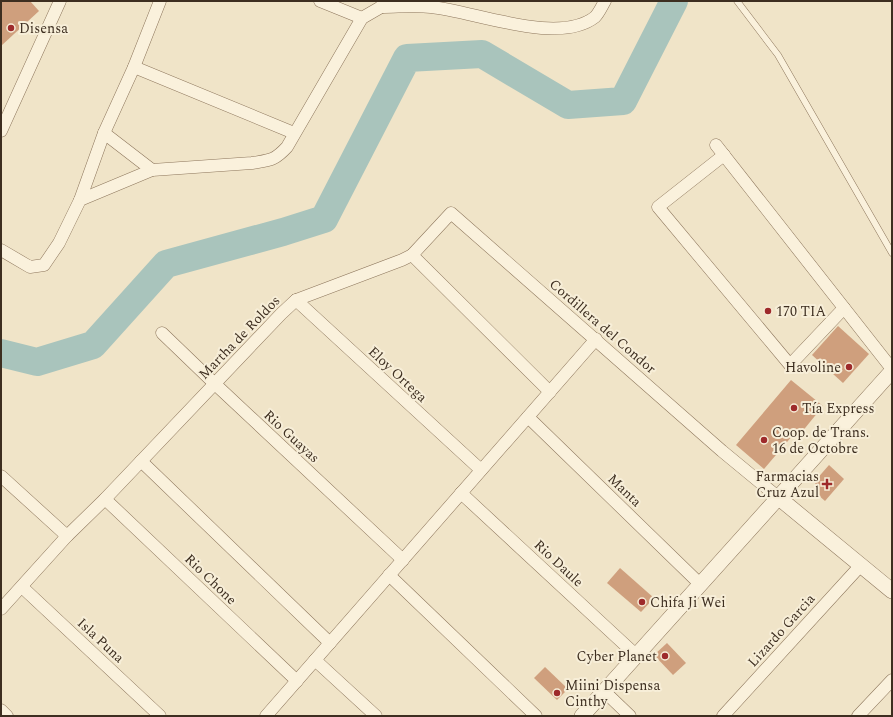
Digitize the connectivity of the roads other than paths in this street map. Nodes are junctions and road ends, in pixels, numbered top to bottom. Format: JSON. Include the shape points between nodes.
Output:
{"nodes":[{"id":1,"x":60,"y":1,"type":"edge"},
{"id":2,"x":160,"y":1,"type":"edge"},
{"id":3,"x":320,"y":1,"type":"edge"},
{"id":4,"x":604,"y":1,"type":"edge"},
{"id":5,"x":737,"y":1,"type":"edge"},
{"id":6,"x":383,"y":4,"type":"edge"},
{"id":7,"x":362,"y":18,"type":"junction"},
{"id":8,"x":134,"y":67,"type":"junction"},
{"id":9,"x":1,"y":131,"type":"edge"},
{"id":10,"x":104,"y":133,"type":"junction"},
{"id":11,"x":294,"y":133,"type":"junction"},
{"id":12,"x":716,"y":145,"type":"dead end"},
{"id":13,"x":724,"y":155,"type":"junction"},
{"id":14,"x":152,"y":170,"type":"junction"},
{"id":15,"x":80,"y":200,"type":"junction"},
{"id":16,"x":1,"y":250,"type":"edge"},
{"id":17,"x":892,"y":253,"type":"edge"},
{"id":18,"x":412,"y":255,"type":"junction"},
{"id":19,"x":296,"y":300,"type":"junction"},
{"id":20,"x":844,"y":308,"type":"junction"},
{"id":21,"x":162,"y":333,"type":"dead end"},
{"id":22,"x":596,"y":339,"type":"junction"},
{"id":23,"x":892,"y":370,"type":"edge"},
{"id":24,"x":214,"y":384,"type":"junction"},
{"id":25,"x":550,"y":392,"type":"junction"},
{"id":26,"x":528,"y":417,"type":"junction"},
{"id":27,"x":141,"y":461,"type":"junction"},
{"id":28,"x":481,"y":470,"type":"junction"},
{"id":29,"x":1,"y":476,"type":"edge"},
{"id":30,"x":462,"y":493,"type":"junction"},
{"id":31,"x":779,"y":498,"type":"junction"},
{"id":32,"x":105,"y":499,"type":"junction"},
{"id":33,"x":67,"y":536,"type":"junction"},
{"id":34,"x":403,"y":560,"type":"junction"},
{"id":35,"x":861,"y":565,"type":"junction"},
{"id":36,"x":390,"y":575,"type":"junction"},
{"id":37,"x":701,"y":585,"type":"junction"},
{"id":38,"x":22,"y":587,"type":"junction"},
{"id":39,"x":892,"y":591,"type":"edge"},
{"id":40,"x":1,"y":608,"type":"edge"},
{"id":41,"x":330,"y":643,"type":"junction"},
{"id":42,"x":637,"y":656,"type":"junction"},
{"id":43,"x":315,"y":660,"type":"junction"},
{"id":44,"x":892,"y":680,"type":"edge"},
{"id":45,"x":297,"y":681,"type":"junction"},
{"id":46,"x":605,"y":692,"type":"junction"},
{"id":47,"x":1,"y":710,"type":"edge"},
{"id":48,"x":7,"y":716,"type":"edge"},
{"id":49,"x":160,"y":716,"type":"edge"},
{"id":50,"x":266,"y":716,"type":"edge"},
{"id":51,"x":376,"y":716,"type":"edge"},
{"id":52,"x":536,"y":716,"type":"edge"},
{"id":53,"x":582,"y":716,"type":"edge"},
{"id":54,"x":630,"y":716,"type":"edge"},
{"id":55,"x":723,"y":716,"type":"edge"},
{"id":56,"x":858,"y":716,"type":"edge"}],
"edges":[{"from":1,"to":9,"type":"street"},
{"from":2,"to":8,"type":"street"},
{"from":3,"to":7,"type":"street"},
{"from":4,"to":6,"type":"street","via":[[597,15],[588,21],[579,26],[561,28],[536,27],[431,6]]},
{"from":5,"to":17,"type":"lane","via":[[778,55]]},
{"from":6,"to":7,"type":"street"},
{"from":7,"to":11,"type":"street"},
{"from":8,"to":10,"type":"street"},
{"from":8,"to":11,"type":"street"},
{"from":10,"to":14,"type":"street"},
{"from":10,"to":15,"type":"street"},
{"from":11,"to":14,"type":"street","via":[[277,157],[267,161]]},
{"from":12,"to":13,"type":"street"},
{"from":13,"to":20,"type":"street"},
{"from":13,"to":20,"type":"street","via":[[658,207],[790,365]]},
{"from":14,"to":15,"type":"street"},
{"from":15,"to":16,"type":"street","via":[[59,243],[44,265],[30,267]]},
{"from":18,"to":19,"type":"street","name":"Martha de Roldos"},
{"from":18,"to":22,"type":"street","name":"Cordillera del Condor","via":[[451,213]]},
{"from":18,"to":25,"type":"street"},
{"from":19,"to":24,"type":"street","name":"Martha de Roldos"},
{"from":19,"to":28,"type":"street","name":"Eloy Ortega"},
{"from":20,"to":23,"type":"street"},
{"from":21,"to":24,"type":"street","name":"Rio Guayas"},
{"from":22,"to":25,"type":"street"},
{"from":22,"to":31,"type":"street","name":"Cordillera del Condor"},
{"from":23,"to":31,"type":"street"},
{"from":24,"to":27,"type":"street","name":"Martha de Roldos"},
{"from":24,"to":34,"type":"street","name":"Rio Guayas"},
{"from":25,"to":26,"type":"street"},
{"from":26,"to":28,"type":"street"},
{"from":26,"to":37,"type":"street","name":"Manta"},
{"from":27,"to":32,"type":"street","name":"Martha de Roldos"},
{"from":27,"to":41,"type":"street"},
{"from":28,"to":30,"type":"street"},
{"from":29,"to":33,"type":"street"},
{"from":30,"to":34,"type":"street"},
{"from":30,"to":42,"type":"street","name":"Rio Daule"},
{"from":31,"to":35,"type":"street"},
{"from":31,"to":37,"type":"street"},
{"from":32,"to":33,"type":"street","name":"Martha de Roldos"},
{"from":32,"to":45,"type":"street","name":"Rio Chone"},
{"from":33,"to":38,"type":"street","name":"Martha de Roldos"},
{"from":34,"to":36,"type":"street"},
{"from":35,"to":39,"type":"street"},
{"from":35,"to":55,"type":"street","name":"Lizardo Garcia"},
{"from":36,"to":41,"type":"street"},
{"from":36,"to":52,"type":"street"},
{"from":37,"to":42,"type":"street"},
{"from":38,"to":40,"type":"street","name":"Martha de Roldos"},
{"from":38,"to":49,"type":"street","name":"Isla Puna"},
{"from":41,"to":43,"type":"street"},
{"from":42,"to":46,"type":"street"},
{"from":43,"to":45,"type":"street"},
{"from":43,"to":51,"type":"street"},
{"from":44,"to":56,"type":"street"},
{"from":45,"to":50,"type":"street"},
{"from":46,"to":53,"type":"street"},
{"from":46,"to":54,"type":"street"},
{"from":47,"to":48,"type":"street"}]}
